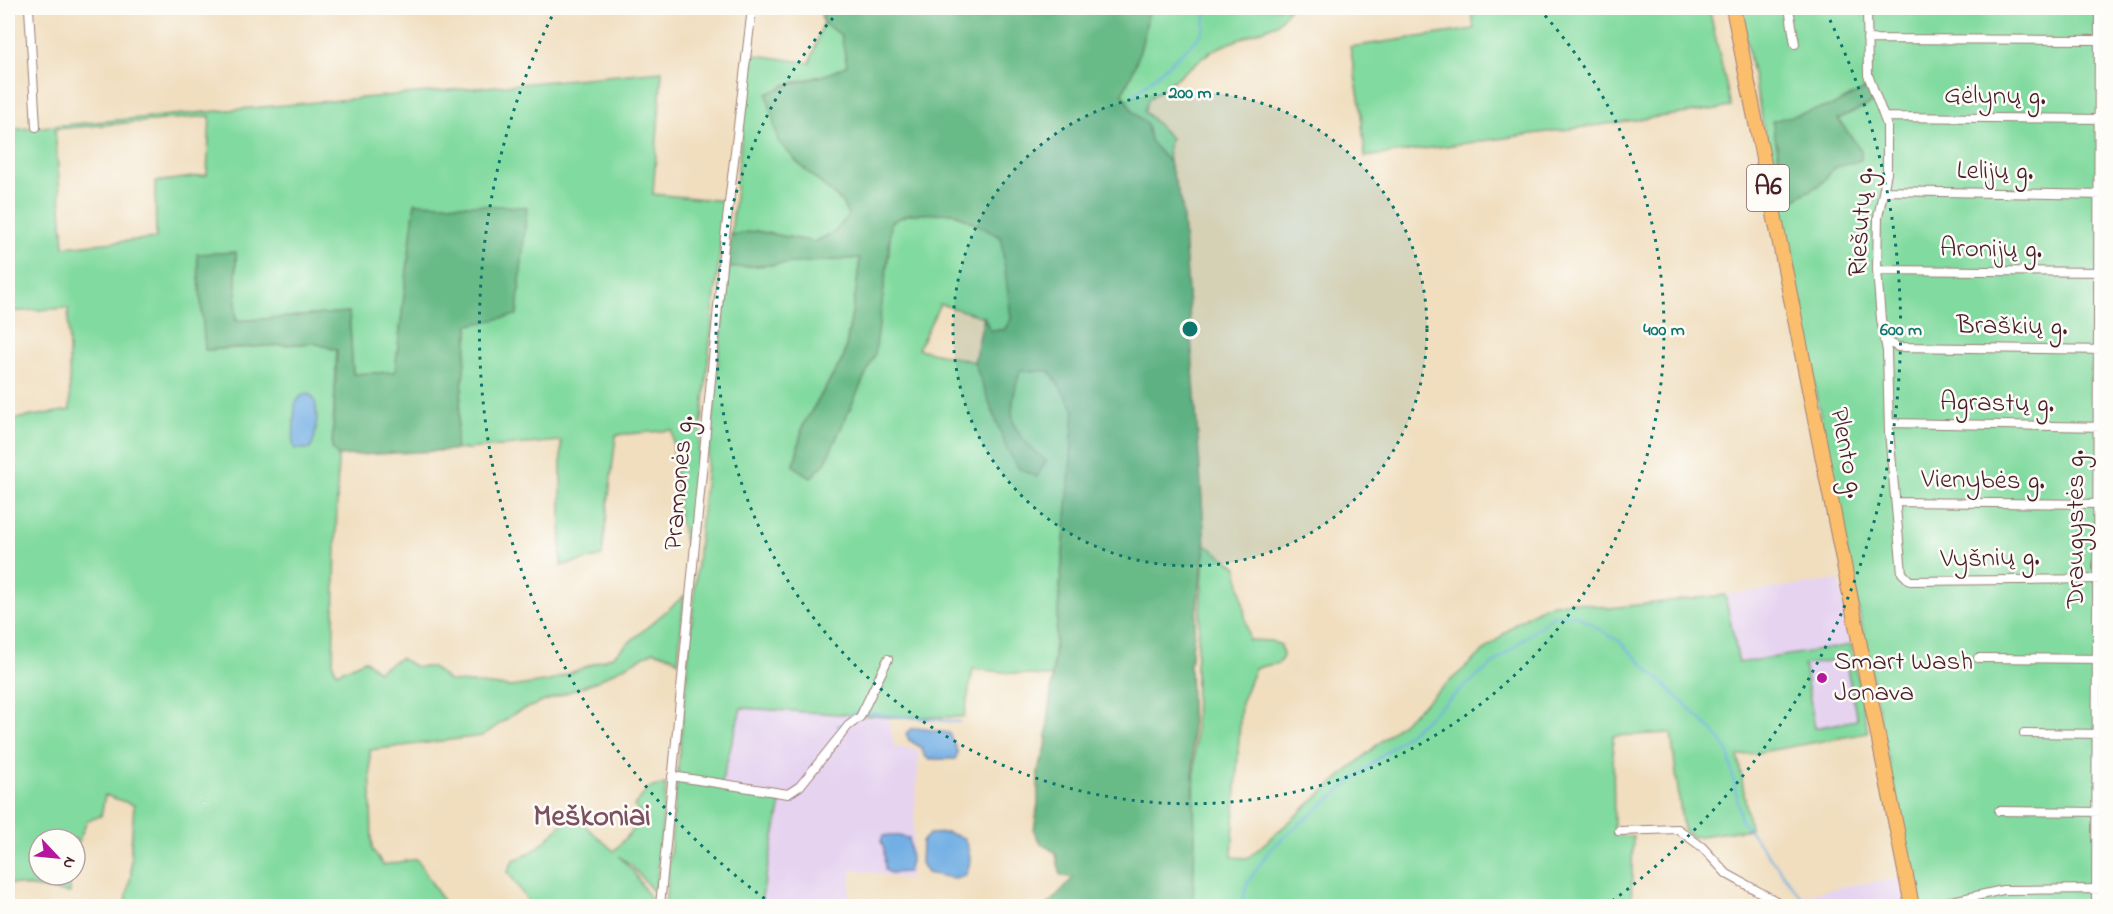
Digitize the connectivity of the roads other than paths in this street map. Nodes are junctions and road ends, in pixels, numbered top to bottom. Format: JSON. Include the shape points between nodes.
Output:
{"nodes":[{"id":1,"x":29,"y":8,"type":"edge"},
{"id":2,"x":752,"y":8,"type":"edge"},
{"id":3,"x":1733,"y":8,"type":"edge"},
{"id":4,"x":1789,"y":8,"type":"edge"},
{"id":5,"x":1866,"y":8,"type":"edge"},
{"id":6,"x":2099,"y":8,"type":"edge"},
{"id":7,"x":1867,"y":39,"type":"junction"},
{"id":8,"x":2102,"y":40,"type":"edge"},
{"id":9,"x":1795,"y":44,"type":"dead end"},
{"id":10,"x":1884,"y":117,"type":"junction"},
{"id":11,"x":2102,"y":118,"type":"edge"},
{"id":12,"x":36,"y":127,"type":"dead end"},
{"id":13,"x":1884,"y":191,"type":"junction"},
{"id":14,"x":2102,"y":195,"type":"edge"},
{"id":15,"x":1877,"y":270,"type":"junction"},
{"id":16,"x":2102,"y":272,"type":"edge"},
{"id":17,"x":1884,"y":339,"type":"junction"},
{"id":18,"x":2102,"y":350,"type":"edge"},
{"id":19,"x":1889,"y":423,"type":"junction"},
{"id":20,"x":2102,"y":427,"type":"edge"},
{"id":21,"x":1896,"y":502,"type":"junction"},
{"id":22,"x":2102,"y":504,"type":"edge"},
{"id":23,"x":2096,"y":579,"type":"junction"},
{"id":24,"x":2106,"y":579,"type":"edge"},
{"id":25,"x":1910,"y":581,"type":"joint"},
{"id":26,"x":1978,"y":658,"type":"dead end"},
{"id":27,"x":888,"y":659,"type":"dead end"},
{"id":28,"x":2101,"y":659,"type":"edge"},
{"id":29,"x":2024,"y":734,"type":"dead end"},
{"id":30,"x":2101,"y":734,"type":"edge"},
{"id":31,"x":672,"y":776,"type":"junction"},
{"id":32,"x":1999,"y":811,"type":"dead end"},
{"id":33,"x":2101,"y":812,"type":"edge"},
{"id":34,"x":1619,"y":831,"type":"dead end"},
{"id":35,"x":2101,"y":889,"type":"edge"},
{"id":36,"x":660,"y":906,"type":"edge"},
{"id":37,"x":1785,"y":906,"type":"edge"},
{"id":38,"x":1912,"y":906,"type":"edge"},
{"id":39,"x":1930,"y":906,"type":"edge"},
{"id":40,"x":2096,"y":906,"type":"edge"}],
"edges":[{"from":1,"to":12,"type":"street"},
{"from":2,"to":31,"type":"street","name":"Pramonės g.","via":[[724,244]]},
{"from":3,"to":38,"type":"highway","name":"Plento g.","number":"A6"},
{"from":4,"to":9,"type":"street"},
{"from":5,"to":7,"type":"street","name":"Riešutų g."},
{"from":6,"to":8,"type":"street","name":"Draugystės g."},
{"from":7,"to":8,"type":"street"},
{"from":7,"to":10,"type":"street","name":"Riešutų g.","via":[[1868,75]]},
{"from":8,"to":11,"type":"street","name":"Draugystės g."},
{"from":10,"to":11,"type":"street","name":"Gėlynų g."},
{"from":10,"to":13,"type":"street","name":"Riešutų g.","via":[[1888,145]]},
{"from":11,"to":14,"type":"street","name":"Draugystės g."},
{"from":13,"to":14,"type":"street","name":"Lelijų g."},
{"from":13,"to":15,"type":"street","name":"Riešutų g.","via":[[1878,217]]},
{"from":14,"to":16,"type":"street","name":"Draugystės g."},
{"from":15,"to":16,"type":"street","name":"Aronijų g."},
{"from":15,"to":17,"type":"street","name":"Riešutų g."},
{"from":16,"to":18,"type":"street","name":"Draugystės g."},
{"from":17,"to":18,"type":"street","name":"Braškių g.","via":[[1898,347]]},
{"from":17,"to":19,"type":"street","name":"Riešutų g."},
{"from":18,"to":20,"type":"street","name":"Draugystės g."},
{"from":19,"to":20,"type":"street","name":"Agrastų g."},
{"from":19,"to":21,"type":"street","name":"Riešutų g."},
{"from":20,"to":22,"type":"street","name":"Draugystės g."},
{"from":21,"to":22,"type":"street","name":"Vienybės g."},
{"from":21,"to":25,"type":"street","name":"Riešutų g.","via":[[1902,573]]},
{"from":22,"to":23,"type":"street","name":"Draugystės g."},
{"from":23,"to":24,"type":"street","name":"Vyšnių g."},
{"from":23,"to":25,"type":"street","name":"Vyšnių g."},
{"from":23,"to":28,"type":"street","name":"Draugystės g."},
{"from":26,"to":28,"type":"street"},
{"from":27,"to":31,"type":"street","via":[[860,717],[848,726],[800,786],[788,794]]},
{"from":28,"to":30,"type":"street","name":"Draugystės g."},
{"from":29,"to":30,"type":"street"},
{"from":30,"to":33,"type":"street","name":"Draugystės g."},
{"from":31,"to":36,"type":"street","name":"Pramonės g."},
{"from":32,"to":33,"type":"street"},
{"from":33,"to":35,"type":"street","name":"Draugystės g."},
{"from":34,"to":37,"type":"street","via":[[1678,830],[1702,847],[1727,874]]},
{"from":35,"to":39,"type":"street","via":[[2003,890]]},
{"from":35,"to":40,"type":"street","name":"Draugystės g."}]}
